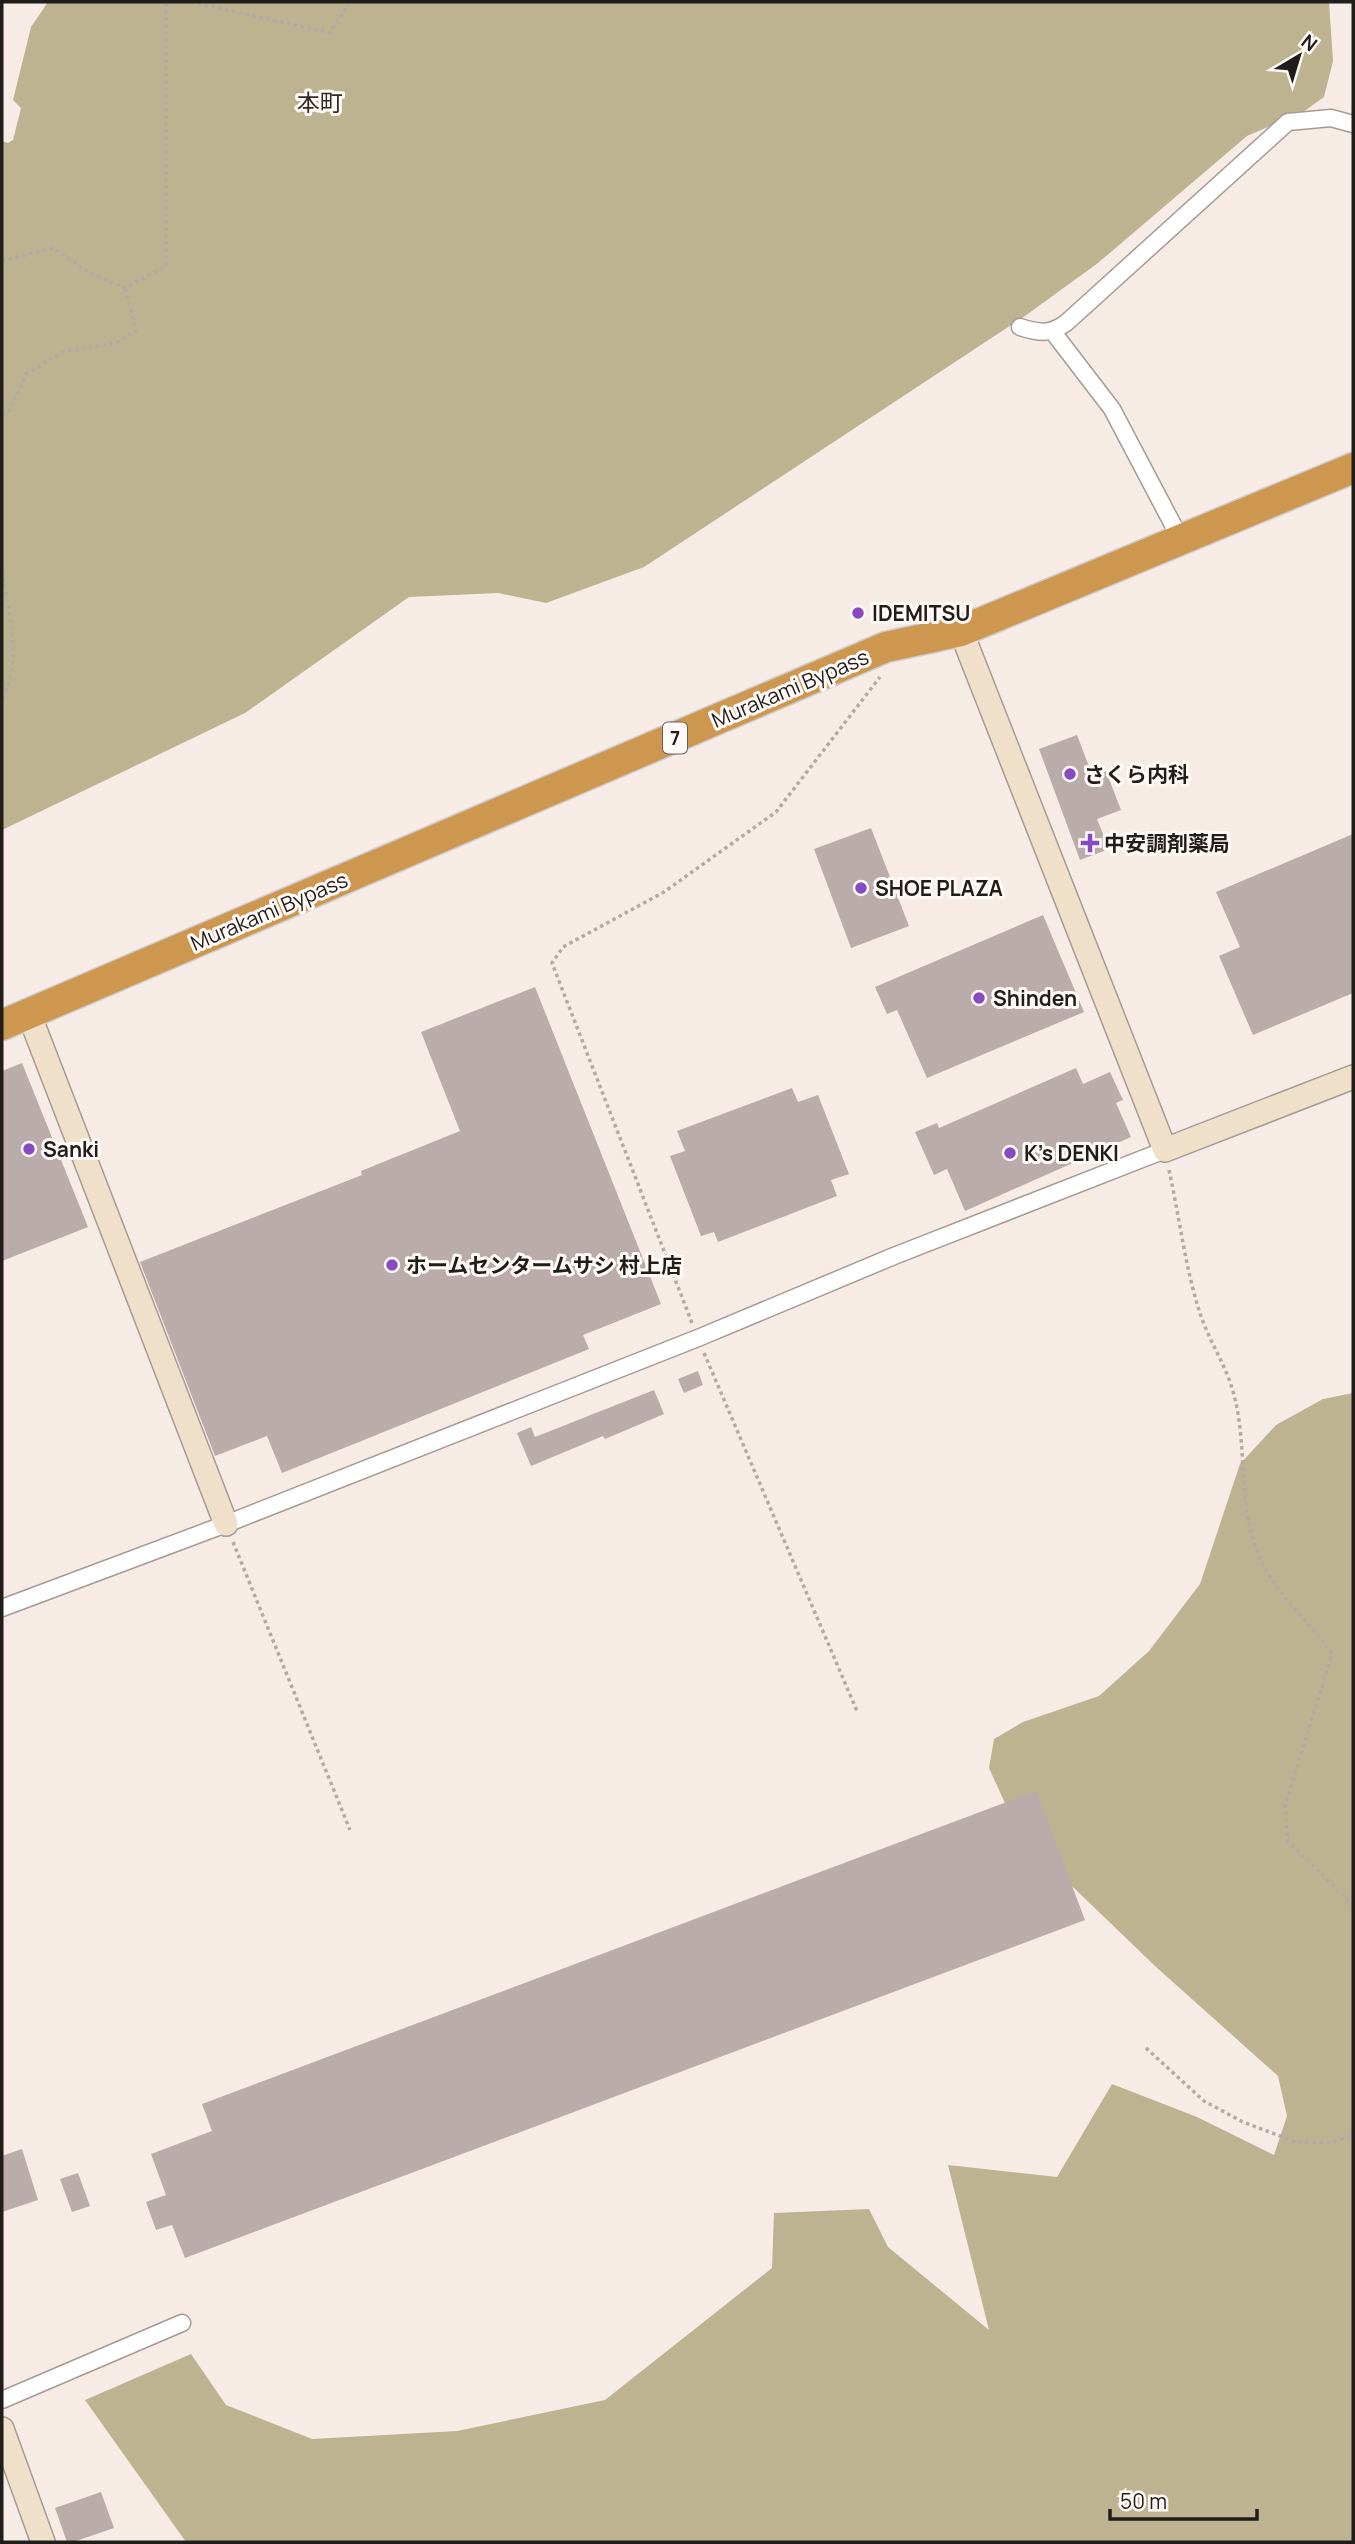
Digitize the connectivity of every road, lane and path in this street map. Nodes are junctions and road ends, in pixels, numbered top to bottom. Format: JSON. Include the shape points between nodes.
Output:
{"nodes":[{"id":1,"x":166,"y":2,"type":"edge"},
{"id":2,"x":191,"y":2,"type":"edge"},
{"id":3,"x":350,"y":2,"type":"edge"},
{"id":4,"x":1353,"y":124,"type":"edge"},
{"id":5,"x":2,"y":261,"type":"edge"},
{"id":6,"x":125,"y":288,"type":"junction"},
{"id":7,"x":1020,"y":327,"type":"dead end"},
{"id":8,"x":1053,"y":332,"type":"junction"},
{"id":9,"x":2,"y":416,"type":"edge"},
{"id":10,"x":1353,"y":468,"type":"edge"},
{"id":11,"x":1181,"y":540,"type":"junction"},
{"id":12,"x":2,"y":571,"type":"edge"},
{"id":13,"x":961,"y":631,"type":"junction"},
{"id":14,"x":886,"y":647,"type":"junction"},
{"id":15,"x":2,"y":699,"type":"edge"},
{"id":16,"x":15,"y":1019,"type":"edge"},
{"id":17,"x":1353,"y":1077,"type":"edge"},
{"id":18,"x":1165,"y":1150,"type":"junction"},
{"id":19,"x":698,"y":1338,"type":"junction"},
{"id":20,"x":226,"y":1524,"type":"junction"},
{"id":21,"x":2,"y":1608,"type":"edge"},
{"id":22,"x":857,"y":1711,"type":"dead end"},
{"id":23,"x":350,"y":1830,"type":"dead end"},
{"id":24,"x":1353,"y":1905,"type":"edge"},
{"id":25,"x":1146,"y":2048,"type":"dead end"},
{"id":26,"x":1353,"y":2136,"type":"edge"},
{"id":27,"x":182,"y":2323,"type":"dead end"},
{"id":28,"x":2,"y":2400,"type":"edge"},
{"id":29,"x":2,"y":2429,"type":"edge"},
{"id":30,"x":43,"y":2542,"type":"edge"}],
"edges":[{"from":1,"to":6,"type":"path","via":[[166,266]]},
{"from":2,"to":3,"type":"path","via":[[330,33]]},
{"from":4,"to":8,"type":"street","via":[[1331,118],[1288,122]]},
{"from":5,"to":6,"type":"path","via":[[53,248]]},
{"from":6,"to":9,"type":"path","via":[[136,331],[116,343],[65,351],[26,374],[8,414]]},
{"from":7,"to":8,"type":"street"},
{"from":8,"to":11,"type":"street","via":[[1112,409]]},
{"from":10,"to":11,"type":"highway","name":"Murakami Bypass","number":"7"},
{"from":11,"to":13,"type":"highway","name":"Murakami Bypass","number":"7"},
{"from":12,"to":15,"type":"path","via":[[13,635],[11,682]]},
{"from":13,"to":14,"type":"highway","name":"Murakami Bypass","number":"7"},
{"from":13,"to":18,"type":"street"},
{"from":14,"to":16,"type":"highway","name":"Murakami Bypass","number":"7"},
{"from":14,"to":19,"type":"path","via":[[883,672],[776,812],[664,892],[563,947],[552,962]]},
{"from":16,"to":20,"type":"street"},
{"from":17,"to":18,"type":"street"},
{"from":18,"to":19,"type":"street"},
{"from":18,"to":24,"type":"path","via":[[1199,1311],[1232,1388],[1251,1536],[1276,1586],[1332,1654],[1285,1805],[1288,1841]]},
{"from":19,"to":20,"type":"street"},
{"from":19,"to":22,"type":"path"},
{"from":20,"to":21,"type":"street"},
{"from":20,"to":23,"type":"path"},
{"from":25,"to":26,"type":"path","via":[[1204,2101],[1243,2122],[1296,2142],[1327,2143]]},
{"from":27,"to":28,"type":"street"},
{"from":29,"to":30,"type":"street"}]}
